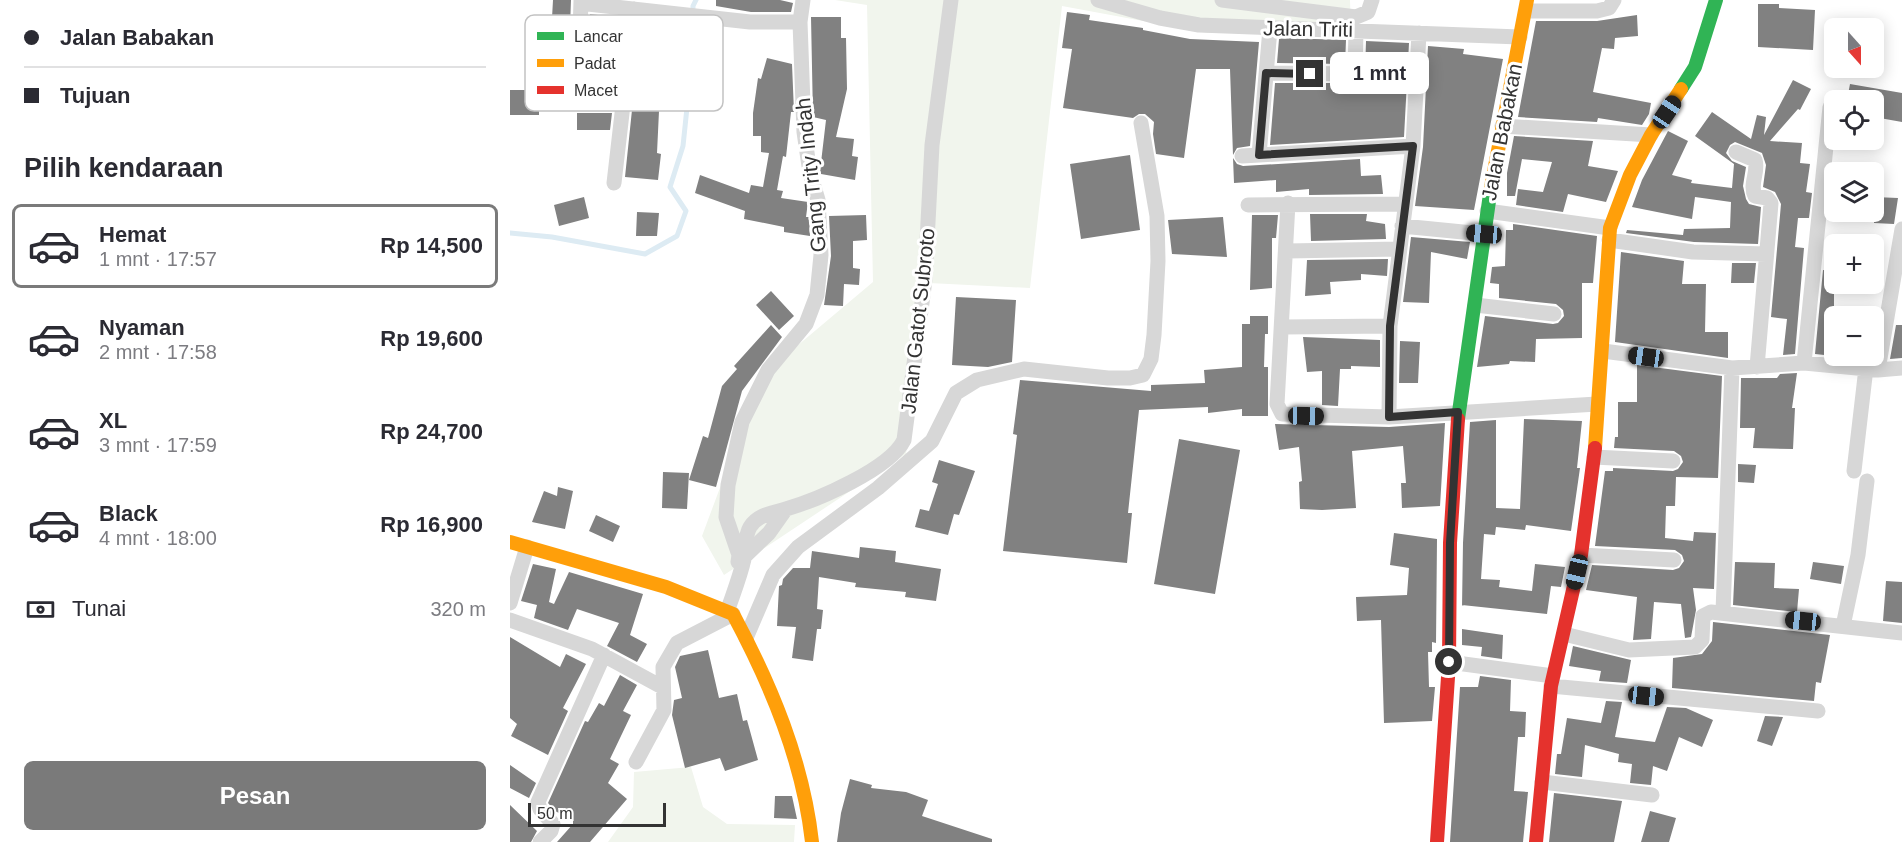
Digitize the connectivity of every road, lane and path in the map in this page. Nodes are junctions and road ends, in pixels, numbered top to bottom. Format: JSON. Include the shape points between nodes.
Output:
{"nodes":[{"id":1,"x":803,"y":0,"type":"edge"},
{"id":2,"x":951,"y":0,"type":"edge"},
{"id":3,"x":1098,"y":0,"type":"edge"},
{"id":4,"x":1222,"y":0,"type":"edge"},
{"id":5,"x":1372,"y":0,"type":"edge"},
{"id":6,"x":1614,"y":0,"type":"edge"},
{"id":7,"x":1716,"y":0,"type":"edge"},
{"id":8,"x":581,"y":1,"type":"edge"},
{"id":9,"x":1527,"y":5,"type":"edge"},
{"id":10,"x":644,"y":7,"type":"edge"},
{"id":11,"x":687,"y":15,"type":"edge"},
{"id":12,"x":723,"y":19,"type":"edge"},
{"id":13,"x":800,"y":22,"type":"junction"},
{"id":14,"x":1270,"y":29,"type":"junction"},
{"id":15,"x":1356,"y":30,"type":"junction"},
{"id":16,"x":1419,"y":33,"type":"junction"},
{"id":17,"x":1521,"y":37,"type":"junction"},
{"id":18,"x":1266,"y":73,"type":"junction"},
{"id":19,"x":626,"y":111,"type":"edge"},
{"id":20,"x":1141,"y":123,"type":"dead end"},
{"id":21,"x":1502,"y":126,"type":"junction"},
{"id":22,"x":1650,"y":135,"type":"junction"},
{"id":23,"x":1413,"y":146,"type":"junction"},
{"id":24,"x":1826,"y":150,"type":"edge"},
{"id":25,"x":1736,"y":152,"type":"dead end"},
{"id":26,"x":1259,"y":155,"type":"junction"},
{"id":27,"x":1242,"y":156,"type":"dead end"},
{"id":28,"x":614,"y":183,"type":"dead end"},
{"id":29,"x":1288,"y":203,"type":"junction"},
{"id":30,"x":1405,"y":204,"type":"junction"},
{"id":31,"x":1248,"y":205,"type":"dead end"},
{"id":32,"x":1487,"y":211,"type":"junction"},
{"id":33,"x":1402,"y":226,"type":"junction"},
{"id":34,"x":1902,"y":229,"type":"edge"},
{"id":35,"x":1484,"y":234,"type":"junction"},
{"id":36,"x":1609,"y":234,"type":"junction"},
{"id":37,"x":1399,"y":249,"type":"junction"},
{"id":38,"x":1287,"y":251,"type":"junction"},
{"id":39,"x":1766,"y":254,"type":"junction"},
{"id":40,"x":1475,"y":304,"type":"junction"},
{"id":41,"x":1554,"y":314,"type":"dead end"},
{"id":42,"x":1390,"y":326,"type":"junction"},
{"id":43,"x":1283,"y":327,"type":"junction"},
{"id":44,"x":1603,"y":351,"type":"junction"},
{"id":45,"x":1804,"y":363,"type":"junction"},
{"id":46,"x":1757,"y":367,"type":"junction"},
{"id":47,"x":1732,"y":368,"type":"junction"},
{"id":48,"x":1902,"y":368,"type":"edge"},
{"id":49,"x":1872,"y":369,"type":"junction"},
{"id":50,"x":1597,"y":404,"type":"junction"},
{"id":51,"x":1458,"y":412,"type":"junction"},
{"id":52,"x":1389,"y":417,"type":"junction"},
{"id":53,"x":1594,"y":457,"type":"junction"},
{"id":54,"x":1673,"y":461,"type":"dead end"},
{"id":55,"x":1854,"y":471,"type":"dead end"},
{"id":56,"x":1867,"y":481,"type":"dead end"},
{"id":57,"x":510,"y":542,"type":"edge"},
{"id":58,"x":527,"y":547,"type":"junction"},
{"id":59,"x":1581,"y":555,"type":"junction"},
{"id":60,"x":1674,"y":560,"type":"dead end"},
{"id":61,"x":510,"y":603,"type":"edge"},
{"id":62,"x":726,"y":611,"type":"junction"},
{"id":63,"x":1723,"y":612,"type":"junction"},
{"id":64,"x":510,"y":620,"type":"edge"},
{"id":65,"x":1843,"y":626,"type":"junction"},
{"id":66,"x":1902,"y":633,"type":"edge"},
{"id":67,"x":1564,"y":634,"type":"junction"},
{"id":68,"x":746,"y":638,"type":"junction"},
{"id":69,"x":604,"y":655,"type":"junction"},
{"id":70,"x":1449,"y":662,"type":"junction"},
{"id":71,"x":1552,"y":681,"type":"junction"},
{"id":72,"x":662,"y":687,"type":"junction"},
{"id":73,"x":1818,"y":711,"type":"dead end"},
{"id":74,"x":636,"y":762,"type":"dead end"},
{"id":75,"x":1542,"y":782,"type":"junction"},
{"id":76,"x":1652,"y":795,"type":"dead end"},
{"id":77,"x":540,"y":842,"type":"edge"},
{"id":78,"x":812,"y":842,"type":"edge"},
{"id":79,"x":1437,"y":842,"type":"edge"},
{"id":80,"x":1536,"y":842,"type":"edge"}],
"edges":[{"from":1,"to":13,"type":"street","name":"Gang Trity Indah"},
{"from":2,"to":62,"type":"street","name":"Jalan Gatot Subroto","via":[[932,145],[925,280],[904,440],[880,467],[786,509],[772,511],[751,525]]},
{"from":3,"to":14,"type":"street","name":"Jalan Triti","via":[[1199,25]]},
{"from":4,"to":5,"type":"street","via":[[1356,17],[1368,12]]},
{"from":6,"to":9,"type":"street","via":[[1609,8],[1597,11]]},
{"from":7,"to":22,"type":"street","via":[[1695,67]]},
{"from":8,"to":10,"type":"street"},
{"from":9,"to":17,"type":"street","name":"Jalan Babakan"},
{"from":10,"to":11,"type":"street"},
{"from":12,"to":13,"type":"street"},
{"from":13,"to":62,"type":"street","name":"Gang Trity Indah","via":[[804,132],[818,200],[821,255],[817,295],[807,324],[768,370],[742,422],[728,485],[726,518],[739,555]]},
{"from":14,"to":15,"type":"street","name":"Jalan Triti"},
{"from":14,"to":18,"type":"street"},
{"from":15,"to":16,"type":"street","name":"Jalan Triti"},
{"from":15,"to":18,"type":"street","via":[[1354,74]]},
{"from":16,"to":17,"type":"street","name":"Jalan Triti"},
{"from":16,"to":23,"type":"street"},
{"from":17,"to":21,"type":"street","name":"Jalan Babakan"},
{"from":18,"to":26,"type":"street"},
{"from":19,"to":28,"type":"street"},
{"from":20,"to":68,"type":"street","via":[[1157,216],[1158,261],[1151,359],[1143,375],[1108,378],[1024,369],[977,380],[956,393],[932,441],[878,488],[798,547],[773,575]]},
{"from":21,"to":22,"type":"street"},
{"from":21,"to":32,"type":"street","name":"Jalan Babakan"},
{"from":22,"to":36,"type":"street","via":[[1630,175]]},
{"from":23,"to":26,"type":"street"},
{"from":23,"to":30,"type":"street"},
{"from":24,"to":45,"type":"street"},
{"from":25,"to":39,"type":"street","via":[[1755,160],[1752,191],[1771,203]]},
{"from":26,"to":27,"type":"street"},
{"from":29,"to":30,"type":"street"},
{"from":29,"to":31,"type":"street"},
{"from":29,"to":38,"type":"street"},
{"from":30,"to":33,"type":"street"},
{"from":32,"to":35,"type":"street","name":"Jalan Babakan"},
{"from":32,"to":36,"type":"street"},
{"from":33,"to":35,"type":"street"},
{"from":33,"to":37,"type":"street"},
{"from":34,"to":49,"type":"street"},
{"from":35,"to":40,"type":"street","name":"Jalan Babakan"},
{"from":36,"to":39,"type":"street","via":[[1693,252]]},
{"from":36,"to":44,"type":"street"},
{"from":37,"to":38,"type":"street"},
{"from":37,"to":42,"type":"street"},
{"from":38,"to":43,"type":"street"},
{"from":39,"to":46,"type":"street"},
{"from":40,"to":41,"type":"street"},
{"from":40,"to":51,"type":"street","name":"Jalan Babakan"},
{"from":42,"to":43,"type":"street"},
{"from":42,"to":52,"type":"street"},
{"from":43,"to":52,"type":"street","via":[[1277,404],[1282,414]]},
{"from":44,"to":47,"type":"street"},
{"from":44,"to":50,"type":"street"},
{"from":45,"to":46,"type":"street"},
{"from":45,"to":49,"type":"street"},
{"from":46,"to":47,"type":"street"},
{"from":47,"to":63,"type":"street"},
{"from":48,"to":49,"type":"street"},
{"from":49,"to":55,"type":"street"},
{"from":50,"to":51,"type":"street"},
{"from":50,"to":53,"type":"street"},
{"from":51,"to":52,"type":"street"},
{"from":51,"to":70,"type":"street","name":"Jalan Babakan","via":[[1450,543]]},
{"from":53,"to":54,"type":"street"},
{"from":53,"to":59,"type":"street"},
{"from":56,"to":65,"type":"street","via":[[1858,555]]},
{"from":57,"to":58,"type":"street"},
{"from":58,"to":61,"type":"street"},
{"from":58,"to":62,"type":"street","via":[[666,587]]},
{"from":59,"to":60,"type":"street"},
{"from":59,"to":67,"type":"street"},
{"from":62,"to":68,"type":"street"},
{"from":62,"to":72,"type":"street","via":[[677,643],[663,667]]},
{"from":63,"to":65,"type":"street"},
{"from":63,"to":67,"type":"street","via":[[1703,616],[1702,640],[1695,647],[1629,650]]},
{"from":64,"to":69,"type":"street"},
{"from":65,"to":66,"type":"street"},
{"from":67,"to":71,"type":"street"},
{"from":68,"to":78,"type":"street","via":[[801,778]]},
{"from":69,"to":72,"type":"street"},
{"from":69,"to":77,"type":"street","via":[[538,802],[553,824]]},
{"from":70,"to":71,"type":"street"},
{"from":70,"to":79,"type":"street","name":"Jalan Babakan"},
{"from":71,"to":73,"type":"street"},
{"from":71,"to":75,"type":"street"},
{"from":72,"to":74,"type":"street","via":[[664,710]]},
{"from":75,"to":76,"type":"street"},
{"from":75,"to":80,"type":"street"}]}
